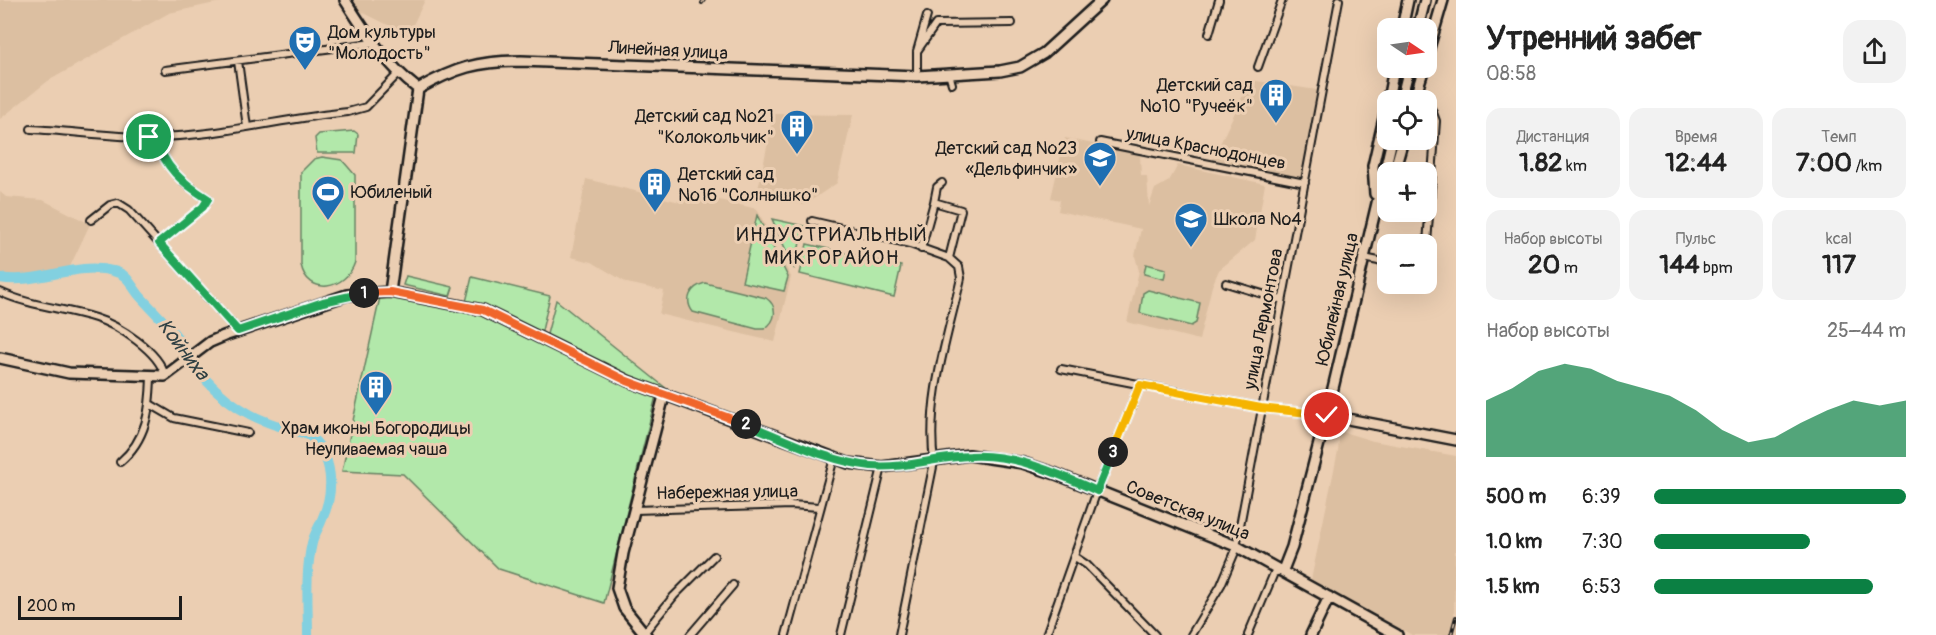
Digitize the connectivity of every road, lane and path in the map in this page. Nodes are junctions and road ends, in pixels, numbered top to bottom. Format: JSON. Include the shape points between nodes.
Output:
{"nodes":[{"id":1,"x":345,"y":0,"type":"edge"},
{"id":2,"x":1102,"y":0,"type":"edge"},
{"id":3,"x":1219,"y":0,"type":"edge"},
{"id":4,"x":1282,"y":0,"type":"edge"},
{"id":5,"x":1339,"y":0,"type":"edge"},
{"id":6,"x":1408,"y":0,"type":"edge"},
{"id":7,"x":1425,"y":0,"type":"edge"},
{"id":8,"x":1443,"y":0,"type":"edge"},
{"id":9,"x":927,"y":16,"type":"dead end"},
{"id":10,"x":1404,"y":18,"type":"edge"},
{"id":11,"x":1420,"y":18,"type":"edge"},
{"id":12,"x":1437,"y":20,"type":"edge"},
{"id":13,"x":1012,"y":23,"type":"dead end"},
{"id":14,"x":1209,"y":34,"type":"dead end"},
{"id":15,"x":372,"y":42,"type":"junction"},
{"id":16,"x":917,"y":51,"type":"junction"},
{"id":17,"x":238,"y":61,"type":"junction"},
{"id":18,"x":1258,"y":67,"type":"dead end"},
{"id":19,"x":165,"y":70,"type":"dead end"},
{"id":20,"x":398,"y":74,"type":"junction"},
{"id":21,"x":917,"y":76,"type":"junction"},
{"id":22,"x":418,"y":89,"type":"junction"},
{"id":23,"x":247,"y":127,"type":"junction"},
{"id":24,"x":31,"y":129,"type":"dead end"},
{"id":25,"x":155,"y":137,"type":"junction"},
{"id":26,"x":1100,"y":142,"type":"dead end"},
{"id":27,"x":1377,"y":149,"type":"edge"},
{"id":28,"x":1390,"y":150,"type":"edge"},
{"id":29,"x":1434,"y":150,"type":"edge"},
{"id":30,"x":942,"y":183,"type":"dead end"},
{"id":31,"x":1305,"y":183,"type":"junction"},
{"id":32,"x":934,"y":202,"type":"junction"},
{"id":33,"x":1377,"y":207,"type":"edge"},
{"id":34,"x":1375,"y":209,"type":"junction"},
{"id":35,"x":91,"y":220,"type":"dead end"},
{"id":36,"x":812,"y":221,"type":"dead end"},
{"id":37,"x":1428,"y":234,"type":"edge"},
{"id":38,"x":159,"y":243,"type":"junction"},
{"id":39,"x":921,"y":249,"type":"junction"},
{"id":40,"x":949,"y":258,"type":"junction"},
{"id":41,"x":1364,"y":258,"type":"junction"},
{"id":42,"x":1377,"y":260,"type":"edge"},
{"id":43,"x":1226,"y":283,"type":"dead end"},
{"id":44,"x":0,"y":292,"type":"edge"},
{"id":45,"x":390,"y":292,"type":"junction"},
{"id":46,"x":1282,"y":300,"type":"junction"},
{"id":47,"x":238,"y":331,"type":"junction"},
{"id":48,"x":0,"y":358,"type":"edge"},
{"id":49,"x":1062,"y":369,"type":"dead end"},
{"id":50,"x":165,"y":376,"type":"junction"},
{"id":51,"x":152,"y":377,"type":"junction"},
{"id":52,"x":1140,"y":385,"type":"junction"},
{"id":53,"x":664,"y":396,"type":"junction"},
{"id":54,"x":150,"y":404,"type":"junction"},
{"id":55,"x":1261,"y":408,"type":"junction"},
{"id":56,"x":1327,"y":415,"type":"junction"},
{"id":57,"x":248,"y":434,"type":"dead end"},
{"id":58,"x":1456,"y":440,"type":"edge"},
{"id":59,"x":834,"y":458,"type":"junction"},
{"id":60,"x":120,"y":462,"type":"dead end"},
{"id":61,"x":934,"y":462,"type":"junction"},
{"id":62,"x":882,"y":466,"type":"junction"},
{"id":63,"x":1097,"y":491,"type":"junction"},
{"id":64,"x":819,"y":507,"type":"junction"},
{"id":65,"x":635,"y":510,"type":"junction"},
{"id":66,"x":1236,"y":546,"type":"junction"},
{"id":67,"x":714,"y":556,"type":"dead end"},
{"id":68,"x":1075,"y":557,"type":"junction"},
{"id":69,"x":1283,"y":570,"type":"junction"},
{"id":70,"x":733,"y":585,"type":"dead end"},
{"id":71,"x":1329,"y":597,"type":"junction"},
{"id":72,"x":645,"y":634,"type":"edge"},
{"id":73,"x":690,"y":635,"type":"edge"},
{"id":74,"x":786,"y":635,"type":"edge"},
{"id":75,"x":841,"y":635,"type":"edge"},
{"id":76,"x":899,"y":635,"type":"edge"},
{"id":77,"x":1046,"y":635,"type":"edge"},
{"id":78,"x":1155,"y":635,"type":"edge"},
{"id":79,"x":1191,"y":635,"type":"edge"},
{"id":80,"x":1248,"y":635,"type":"edge"},
{"id":81,"x":1311,"y":635,"type":"edge"},
{"id":82,"x":1397,"y":635,"type":"edge"}],
"edges":[{"from":1,"to":15,"type":"main road","via":[[347,12]]},
{"from":2,"to":21,"type":"main road","name":"Линейная улица","via":[[1057,43],[1027,64],[950,79]]},
{"from":3,"to":14,"type":"street"},
{"from":4,"to":18,"type":"street"},
{"from":5,"to":31,"type":"street","name":"улица Лермонтова"},
{"from":6,"to":10,"type":"main road"},
{"from":7,"to":11,"type":"main road"},
{"from":8,"to":12,"type":"main road"},
{"from":9,"to":16,"type":"street"},
{"from":13,"to":16,"type":"street","via":[[936,24]]},
{"from":15,"to":17,"type":"street"},
{"from":15,"to":20,"type":"main road"},
{"from":16,"to":21,"type":"street"},
{"from":17,"to":19,"type":"street"},
{"from":17,"to":23,"type":"street"},
{"from":20,"to":22,"type":"main road"},
{"from":20,"to":23,"type":"street","via":[[366,107]]},
{"from":21,"to":22,"type":"main road","name":"Линейная улица","via":[[505,61],[464,67]]},
{"from":22,"to":45,"type":"main road"},
{"from":23,"to":25,"type":"street"},
{"from":24,"to":25,"type":"street","via":[[94,132],[117,138]]},
{"from":25,"to":38,"type":"street","via":[[167,166],[180,181],[208,199]]},
{"from":26,"to":31,"type":"street","name":"улица Краснодонцев"},
{"from":27,"to":34,"type":"main road","via":[[1373,166]]},
{"from":28,"to":34,"type":"main road","name":"Юбилейная улица"},
{"from":29,"to":37,"type":"street"},
{"from":30,"to":32,"type":"street","via":[[937,187]]},
{"from":31,"to":46,"type":"street","name":"улица Лермонтова"},
{"from":32,"to":39,"type":"street"},
{"from":32,"to":40,"type":"street","via":[[961,210]]},
{"from":33,"to":34,"type":"main road"},
{"from":34,"to":41,"type":"main road","name":"Юбилейная улица"},
{"from":35,"to":38,"type":"street","via":[[118,203]]},
{"from":36,"to":39,"type":"street"},
{"from":38,"to":47,"type":"street"},
{"from":39,"to":40,"type":"street"},
{"from":40,"to":61,"type":"street","via":[[959,267],[961,278],[935,386],[931,436]]},
{"from":41,"to":42,"type":"street"},
{"from":41,"to":56,"type":"main road","name":"Юбилейная улица"},
{"from":43,"to":46,"type":"street"},
{"from":44,"to":50,"type":"street","via":[[17,300],[97,318],[158,359]]},
{"from":45,"to":47,"type":"main road","name":"Советская улица","via":[[347,295]]},
{"from":45,"to":53,"type":"main road","name":"Советская улица","via":[[483,310]]},
{"from":46,"to":55,"type":"street","name":"улица Лермонтова"},
{"from":47,"to":50,"type":"main road","name":"Советская улица","via":[[210,342]]},
{"from":48,"to":51,"type":"main road","name":"Советская улица","via":[[69,373]]},
{"from":49,"to":52,"type":"street"},
{"from":50,"to":51,"type":"main road","name":"Советская улица"},
{"from":51,"to":54,"type":"street"},
{"from":52,"to":55,"type":"street"},
{"from":52,"to":63,"type":"street"},
{"from":53,"to":59,"type":"main road","name":"Советская улица"},
{"from":53,"to":65,"type":"main road","name":"Набережная улица"},
{"from":54,"to":57,"type":"street","via":[[174,418]]},
{"from":54,"to":60,"type":"street","via":[[135,449]]},
{"from":55,"to":56,"type":"street"},
{"from":55,"to":66,"type":"street","name":"улица Лермонтова"},
{"from":56,"to":58,"type":"main road"},
{"from":56,"to":69,"type":"main road","name":"Юбилейная улица"},
{"from":59,"to":62,"type":"main road","name":"Советская улица"},
{"from":59,"to":64,"type":"street"},
{"from":61,"to":62,"type":"main road","name":"Советская улица"},
{"from":61,"to":63,"type":"main road","name":"Советская улица","via":[[990,456],[1056,474]]},
{"from":61,"to":76,"type":"street"},
{"from":62,"to":75,"type":"street"},
{"from":63,"to":66,"type":"main road","name":"Советская улица"},
{"from":63,"to":68,"type":"street"},
{"from":64,"to":65,"type":"street","name":"Набережная улица"},
{"from":64,"to":74,"type":"street"},
{"from":65,"to":72,"type":"main road","name":"Набережная улица","via":[[617,588],[624,608]]},
{"from":66,"to":69,"type":"main road","name":"Советская улица"},
{"from":66,"to":79,"type":"street","name":"улица Лермонтова","via":[[1221,585]]},
{"from":67,"to":72,"type":"street","via":[[674,596]]},
{"from":68,"to":77,"type":"street"},
{"from":68,"to":78,"type":"street"},
{"from":69,"to":71,"type":"main road","name":"Советская улица"},
{"from":69,"to":80,"type":"street","via":[[1274,573],[1268,583]]},
{"from":70,"to":73,"type":"street"},
{"from":71,"to":81,"type":"main road"},
{"from":71,"to":82,"type":"main road","name":"Советская улица"}]}
